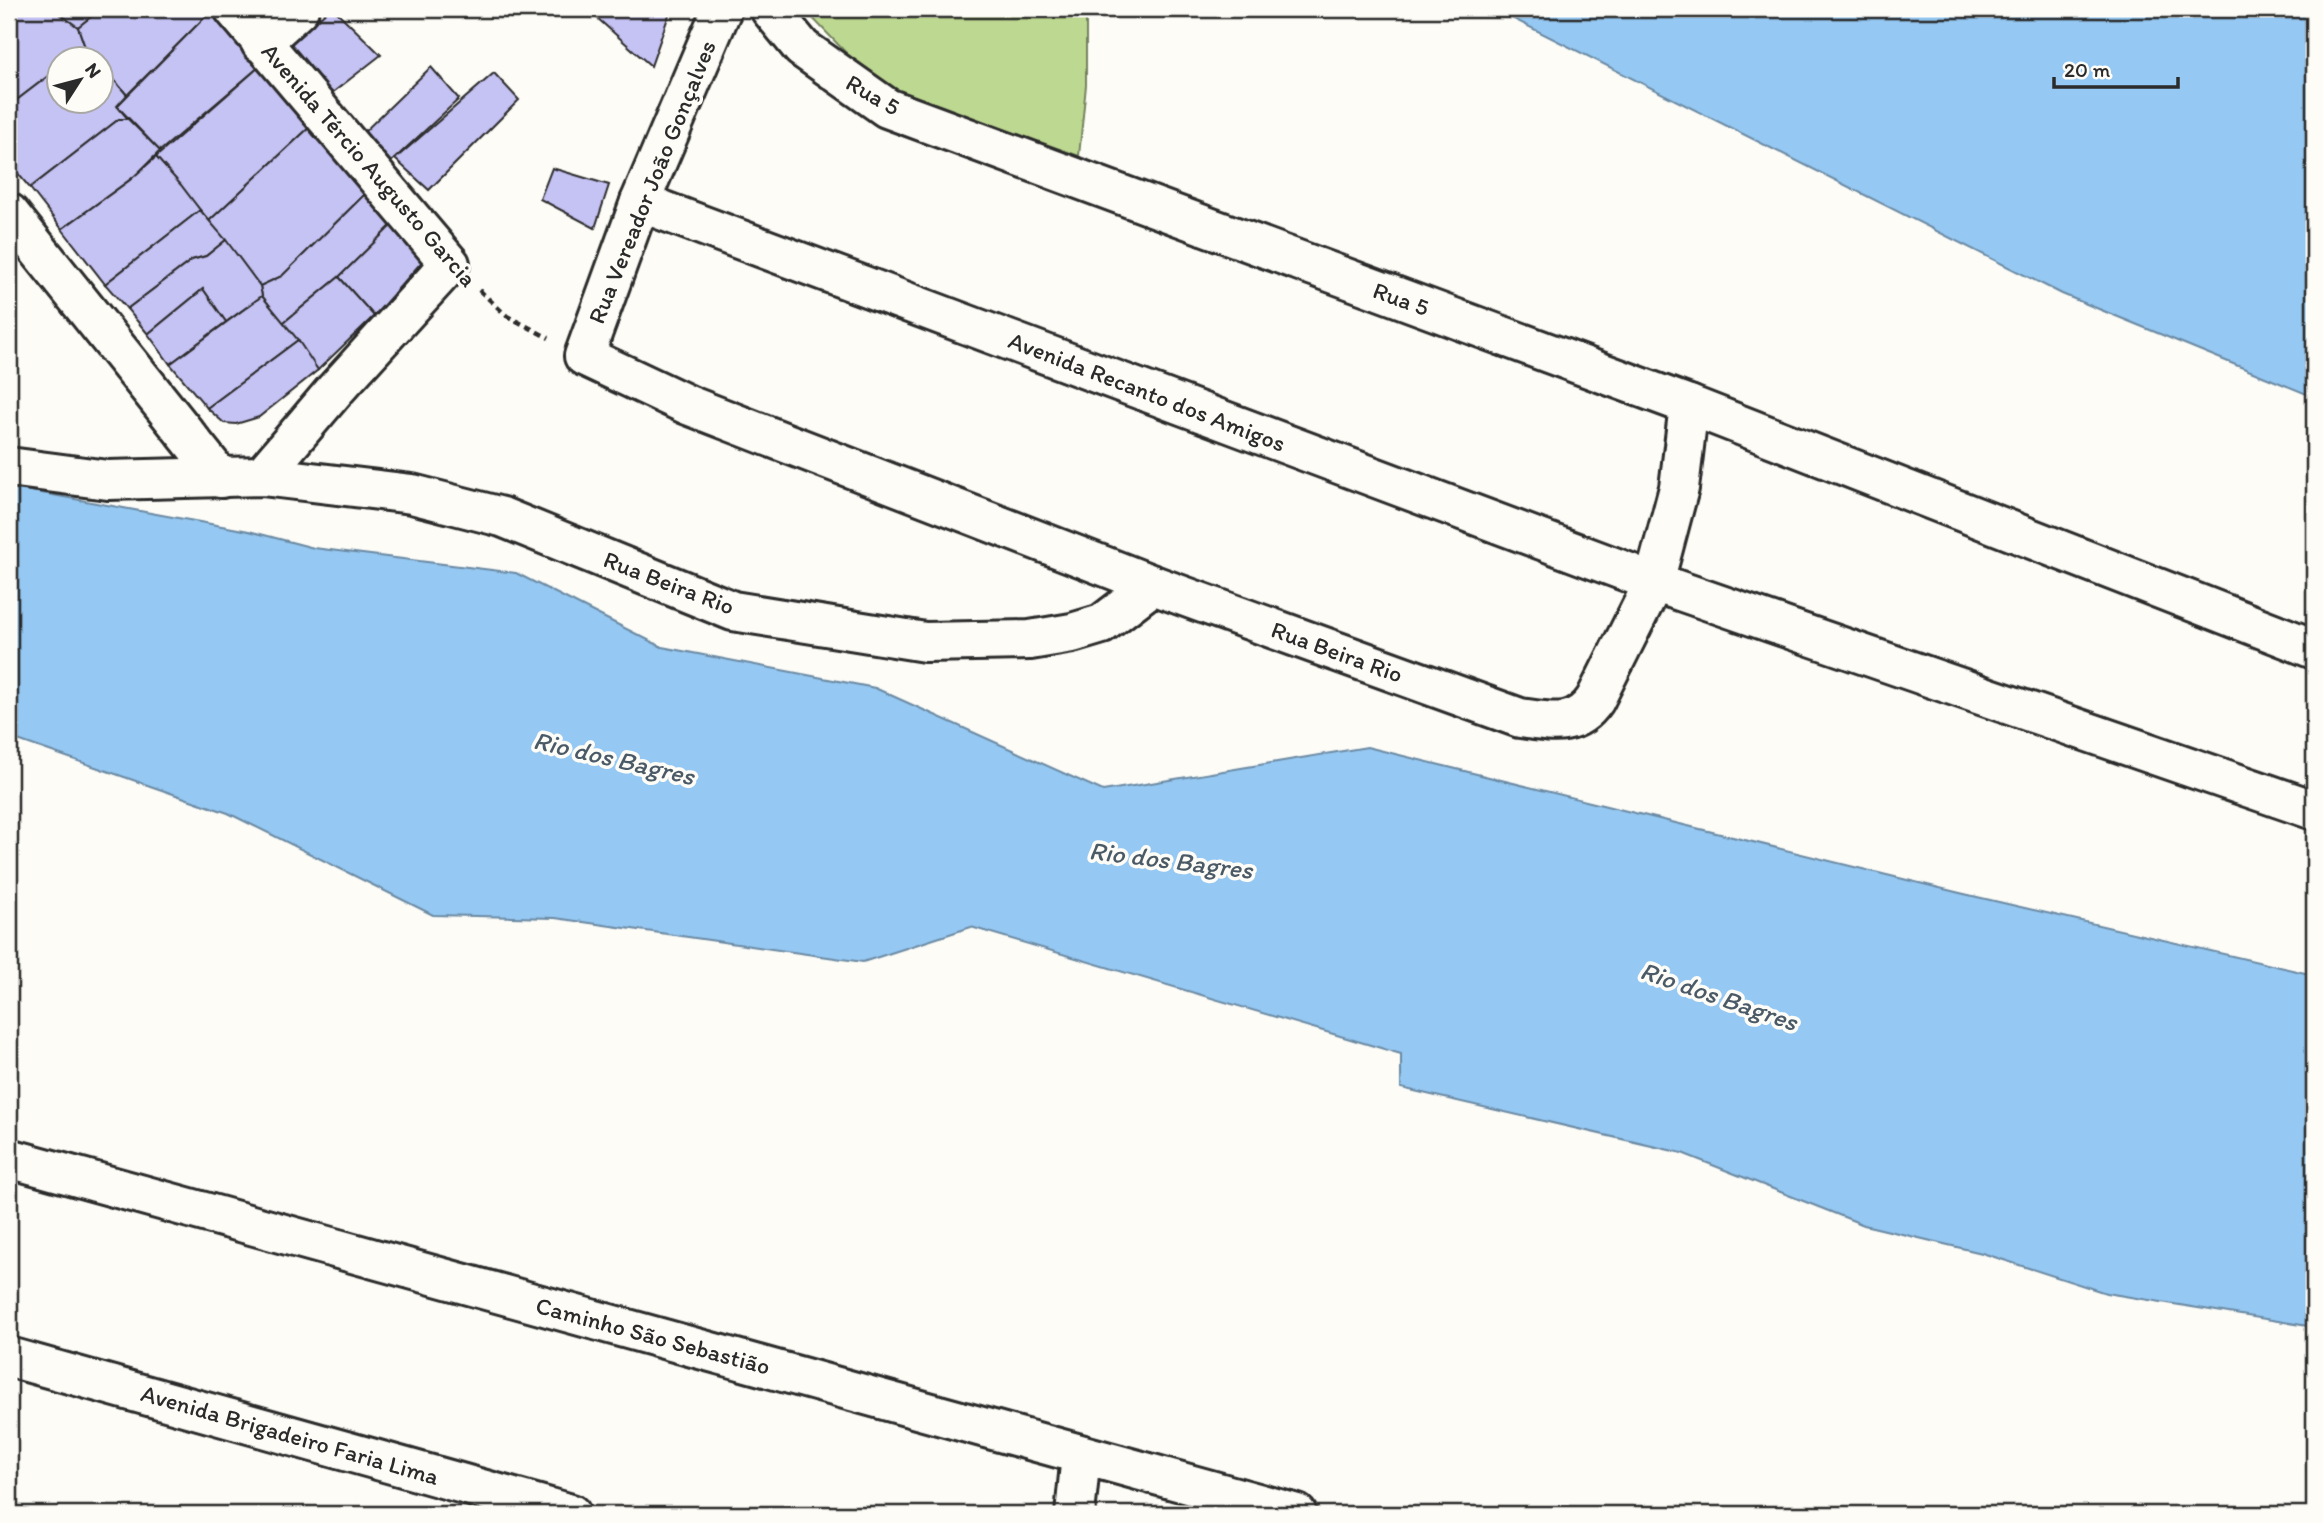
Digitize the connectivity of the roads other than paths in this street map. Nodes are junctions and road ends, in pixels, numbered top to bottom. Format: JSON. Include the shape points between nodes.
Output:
{"nodes":[{"id":1,"x":234,"y":9,"type":"edge"},
{"id":2,"x":299,"y":9,"type":"edge"},
{"id":3,"x":722,"y":9,"type":"edge"},
{"id":4,"x":770,"y":9,"type":"edge"},
{"id":5,"x":261,"y":43,"type":"junction"},
{"id":6,"x":640,"y":202,"type":"junction"},
{"id":7,"x":9,"y":213,"type":"edge"},
{"id":8,"x":584,"y":356,"type":"joint"},
{"id":9,"x":1689,"y":405,"type":"junction"},
{"id":10,"x":9,"y":467,"type":"edge"},
{"id":11,"x":262,"y":476,"type":"junction"},
{"id":12,"x":221,"y":478,"type":"junction"},
{"id":13,"x":1654,"y":582,"type":"junction"},
{"id":14,"x":1153,"y":585,"type":"junction"},
{"id":15,"x":2314,"y":649,"type":"edge"},
{"id":16,"x":2314,"y":810,"type":"edge"},
{"id":17,"x":9,"y":1158,"type":"edge"},
{"id":18,"x":9,"y":1356,"type":"edge"},
{"id":19,"x":1081,"y":1455,"type":"junction"},
{"id":20,"x":571,"y":1514,"type":"edge"},
{"id":21,"x":1075,"y":1514,"type":"edge"},
{"id":22,"x":1297,"y":1514,"type":"edge"}],
"edges":[{"from":1,"to":5,"type":"street","name":"Avenida Tércio Augusto Garcia"},
{"from":2,"to":5,"type":"street"},
{"from":3,"to":6,"type":"street","name":"Rua Vereador João Gonçalves"},
{"from":4,"to":9,"type":"street","name":"Rua 5","via":[[802,48],[887,108]]},
{"from":5,"to":11,"type":"street","name":"Avenida Tércio Augusto Garcia","via":[[450,264]]},
{"from":6,"to":8,"type":"street","name":"Rua Vereador João Gonçalves"},
{"from":6,"to":13,"type":"street","name":"Avenida Recanto dos Amigos"},
{"from":7,"to":12,"type":"street"},
{"from":8,"to":14,"type":"street","name":"Rua Beira Rio","via":[[688,405]]},
{"from":9,"to":13,"type":"street","via":[[1679,488]]},
{"from":9,"to":15,"type":"street","name":"Rua 5"},
{"from":10,"to":12,"type":"street","name":"Rua Beira Rio","via":[[108,480]]},
{"from":11,"to":12,"type":"street","name":"Rua Beira Rio"},
{"from":11,"to":14,"type":"street","name":"Rua Beira Rio","via":[[425,497],[502,517],[733,611],[925,642],[1030,640],[1072,633],[1102,624]]},
{"from":13,"to":14,"type":"street","name":"Rua Beira Rio","via":[[1595,701],[1574,719],[1555,722],[1520,718]]},
{"from":13,"to":16,"type":"street","name":"Avenida Recanto dos Amigos"},
{"from":17,"to":19,"type":"street","name":"Caminho São Sebastião"},
{"from":18,"to":20,"type":"street","name":"Avenida Brigadeiro Faria Lima"},
{"from":19,"to":21,"type":"street"},
{"from":19,"to":22,"type":"street","name":"Caminho São Sebastião"}]}
